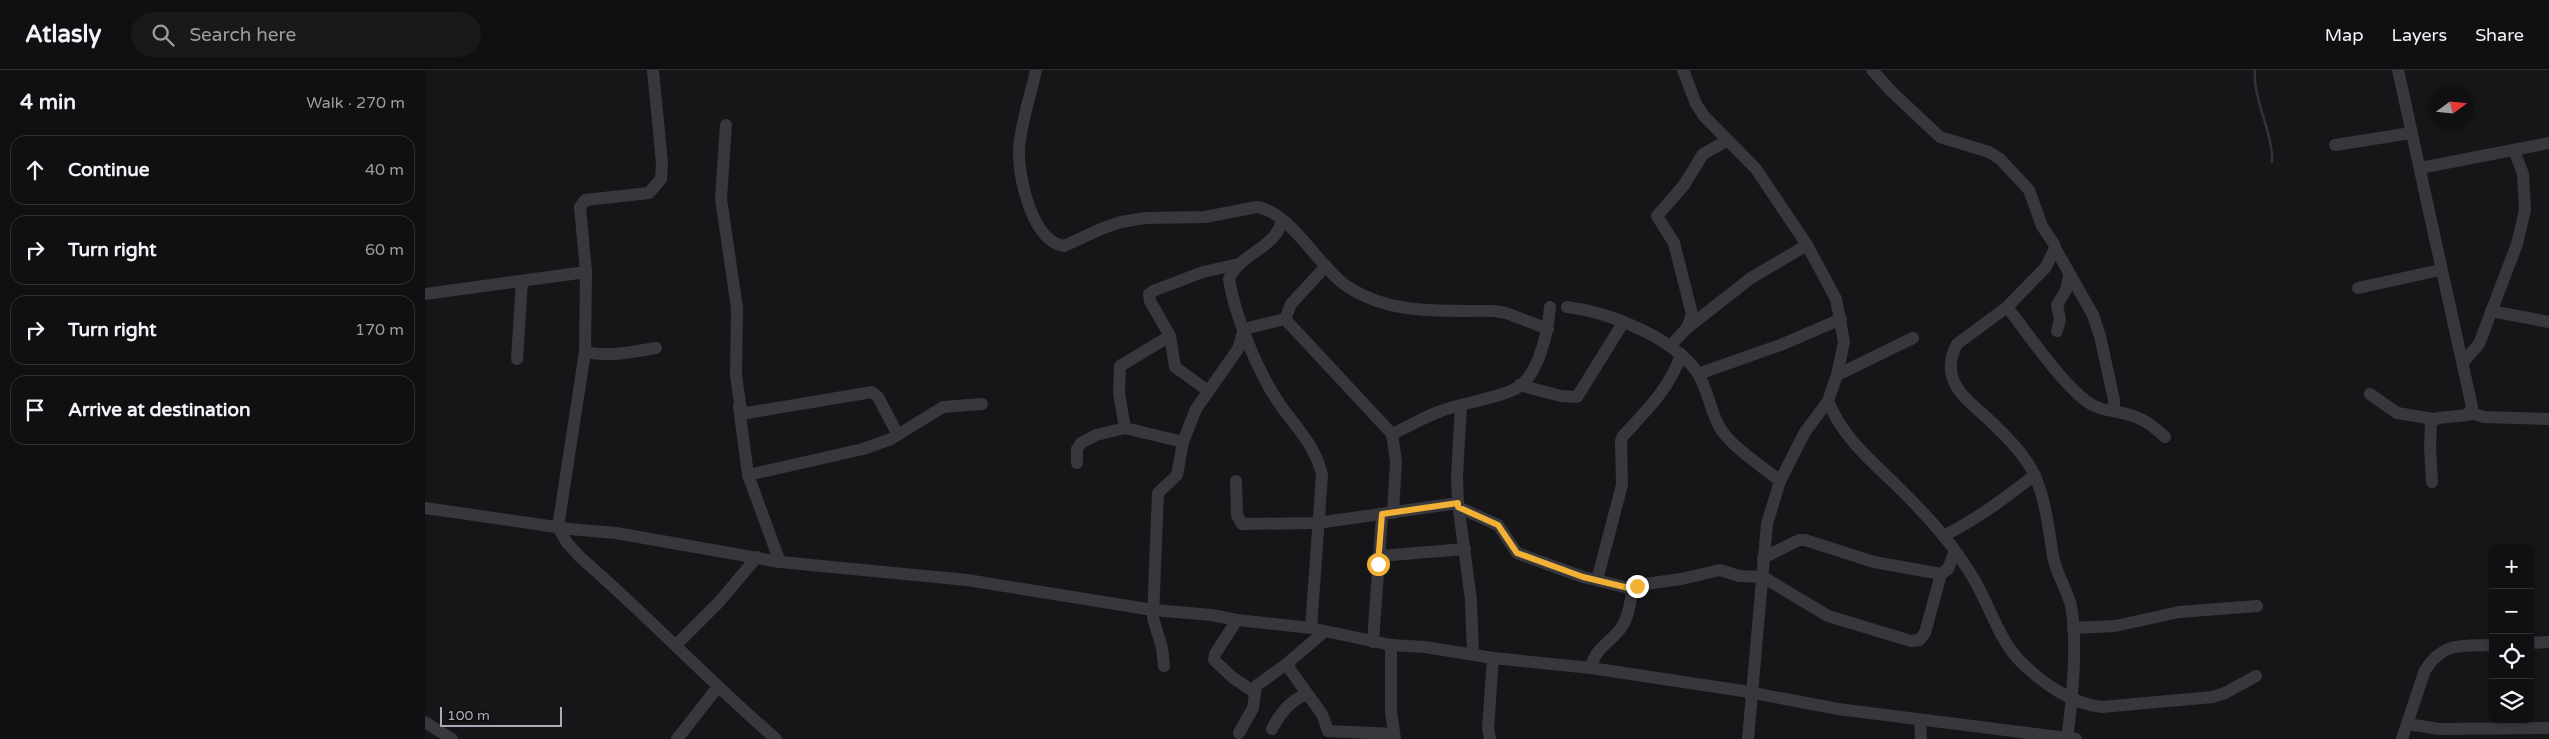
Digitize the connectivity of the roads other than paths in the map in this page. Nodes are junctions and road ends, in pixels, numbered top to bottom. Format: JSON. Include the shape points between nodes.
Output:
{"nodes":[{"id":1,"x":653,"y":70,"type":"edge"},
{"id":2,"x":1036,"y":70,"type":"edge"},
{"id":3,"x":1683,"y":70,"type":"edge"},
{"id":4,"x":2398,"y":70,"type":"edge"},
{"id":5,"x":1875,"y":71,"type":"edge"},
{"id":6,"x":726,"y":125,"type":"dead end"},
{"id":7,"x":2411,"y":133,"type":"junction"},
{"id":8,"x":1728,"y":140,"type":"junction"},
{"id":9,"x":2549,"y":142,"type":"edge"},
{"id":10,"x":2335,"y":145,"type":"dead end"},
{"id":11,"x":2514,"y":150,"type":"junction"},
{"id":12,"x":2420,"y":168,"type":"junction"},
{"id":13,"x":1282,"y":221,"type":"junction"},
{"id":14,"x":1807,"y":245,"type":"junction"},
{"id":15,"x":2055,"y":248,"type":"junction"},
{"id":16,"x":1239,"y":264,"type":"junction"},
{"id":17,"x":1326,"y":266,"type":"junction"},
{"id":18,"x":2441,"y":270,"type":"junction"},
{"id":19,"x":586,"y":272,"type":"junction"},
{"id":20,"x":2069,"y":276,"type":"junction"},
{"id":21,"x":522,"y":281,"type":"junction"},
{"id":22,"x":2358,"y":288,"type":"dead end"},
{"id":23,"x":425,"y":294,"type":"edge"},
{"id":24,"x":1550,"y":307,"type":"dead end"},
{"id":25,"x":1567,"y":307,"type":"dead end"},
{"id":26,"x":2007,"y":307,"type":"junction"},
{"id":27,"x":2491,"y":311,"type":"junction"},
{"id":28,"x":1285,"y":319,"type":"junction"},
{"id":29,"x":1841,"y":319,"type":"junction"},
{"id":30,"x":2549,"y":322,"type":"edge"},
{"id":31,"x":1623,"y":323,"type":"junction"},
{"id":32,"x":1687,"y":328,"type":"junction"},
{"id":33,"x":1244,"y":329,"type":"junction"},
{"id":34,"x":1548,"y":329,"type":"junction"},
{"id":35,"x":2057,"y":331,"type":"dead end"},
{"id":36,"x":1170,"y":336,"type":"junction"},
{"id":37,"x":1913,"y":338,"type":"dead end"},
{"id":38,"x":1670,"y":346,"type":"junction"},
{"id":39,"x":656,"y":348,"type":"dead end"},
{"id":40,"x":585,"y":352,"type":"junction"},
{"id":41,"x":1681,"y":354,"type":"junction"},
{"id":42,"x":517,"y":359,"type":"dead end"},
{"id":43,"x":2463,"y":362,"type":"junction"},
{"id":44,"x":1698,"y":374,"type":"junction"},
{"id":45,"x":1837,"y":375,"type":"junction"},
{"id":46,"x":1519,"y":385,"type":"junction"},
{"id":47,"x":1207,"y":390,"type":"junction"},
{"id":48,"x":2370,"y":394,"type":"dead end"},
{"id":49,"x":1828,"y":401,"type":"junction"},
{"id":50,"x":982,"y":404,"type":"dead end"},
{"id":51,"x":1461,"y":405,"type":"junction"},
{"id":52,"x":739,"y":407,"type":"junction"},
{"id":53,"x":2114,"y":411,"type":"junction"},
{"id":54,"x":2471,"y":413,"type":"junction"},
{"id":55,"x":2434,"y":419,"type":"junction"},
{"id":56,"x":2549,"y":419,"type":"edge"},
{"id":57,"x":1125,"y":428,"type":"junction"},
{"id":58,"x":1392,"y":434,"type":"junction"},
{"id":59,"x":898,"y":435,"type":"junction"},
{"id":60,"x":2165,"y":437,"type":"dead end"},
{"id":61,"x":1183,"y":442,"type":"junction"},
{"id":62,"x":1077,"y":463,"type":"dead end"},
{"id":63,"x":748,"y":475,"type":"junction"},
{"id":64,"x":2035,"y":475,"type":"junction"},
{"id":65,"x":1235,"y":481,"type":"dead end"},
{"id":66,"x":1780,"y":481,"type":"junction"},
{"id":67,"x":2432,"y":482,"type":"dead end"},
{"id":68,"x":1458,"y":505,"type":"junction"},
{"id":69,"x":425,"y":508,"type":"edge"},
{"id":70,"x":1387,"y":514,"type":"junction"},
{"id":71,"x":1317,"y":523,"type":"junction"},
{"id":72,"x":558,"y":527,"type":"junction"},
{"id":73,"x":1943,"y":536,"type":"junction"},
{"id":74,"x":1465,"y":549,"type":"junction"},
{"id":75,"x":1955,"y":551,"type":"junction"},
{"id":76,"x":1379,"y":556,"type":"junction"},
{"id":77,"x":757,"y":557,"type":"junction"},
{"id":78,"x":1763,"y":558,"type":"junction"},
{"id":79,"x":780,"y":562,"type":"junction"},
{"id":80,"x":1941,"y":574,"type":"junction"},
{"id":81,"x":1763,"y":577,"type":"junction"},
{"id":82,"x":1597,"y":580,"type":"junction"},
{"id":83,"x":1633,"y":589,"type":"junction"},
{"id":84,"x":2257,"y":606,"type":"dead end"},
{"id":85,"x":1153,"y":610,"type":"junction"},
{"id":86,"x":1237,"y":620,"type":"junction"},
{"id":87,"x":1311,"y":628,"type":"junction"},
{"id":88,"x":2073,"y":628,"type":"junction"},
{"id":89,"x":1325,"y":632,"type":"junction"},
{"id":90,"x":1373,"y":642,"type":"junction"},
{"id":91,"x":2549,"y":642,"type":"edge"},
{"id":92,"x":2534,"y":643,"type":"edge"},
{"id":93,"x":2489,"y":644,"type":"edge"},
{"id":94,"x":676,"y":645,"type":"junction"},
{"id":95,"x":1391,"y":645,"type":"junction"},
{"id":96,"x":1473,"y":654,"type":"junction"},
{"id":97,"x":1493,"y":658,"type":"junction"},
{"id":98,"x":1289,"y":662,"type":"junction"},
{"id":99,"x":1164,"y":666,"type":"dead end"},
{"id":100,"x":1591,"y":668,"type":"junction"},
{"id":101,"x":2257,"y":676,"type":"dead end"},
{"id":102,"x":717,"y":688,"type":"junction"},
{"id":103,"x":1254,"y":692,"type":"junction"},
{"id":104,"x":1307,"y":694,"type":"junction"},
{"id":105,"x":1753,"y":694,"type":"junction"},
{"id":106,"x":2071,"y":697,"type":"junction"},
{"id":107,"x":1921,"y":720,"type":"junction"},
{"id":108,"x":425,"y":722,"type":"edge"},
{"id":109,"x":2408,"y":724,"type":"junction"},
{"id":110,"x":2549,"y":728,"type":"edge"},
{"id":111,"x":1272,"y":729,"type":"dead end"},
{"id":112,"x":2488,"y":729,"type":"junction"},
{"id":113,"x":1239,"y":733,"type":"dead end"},
{"id":114,"x":1394,"y":737,"type":"edge"},
{"id":115,"x":2070,"y":738,"type":"edge"},
{"id":116,"x":452,"y":739,"type":"edge"},
{"id":117,"x":677,"y":739,"type":"edge"},
{"id":118,"x":776,"y":739,"type":"edge"},
{"id":119,"x":1489,"y":739,"type":"edge"},
{"id":120,"x":1748,"y":739,"type":"edge"},
{"id":121,"x":1921,"y":739,"type":"edge"},
{"id":122,"x":2402,"y":739,"type":"edge"},
{"id":123,"x":2497,"y":739,"type":"edge"}],
"edges":[{"from":1,"to":19,"type":"street","via":[[661,179],[649,193],[581,203],[579,219]]},
{"from":2,"to":13,"type":"street","via":[[1019,158],[1032,213],[1043,234],[1051,241],[1063,246],[1106,227],[1145,218],[1205,217],[1257,207],[1274,212]]},
{"from":3,"to":8,"type":"street","via":[[1696,104]]},
{"from":4,"to":7,"type":"street"},
{"from":5,"to":15,"type":"street","via":[[1891,92],[1940,136],[1989,152],[2000,159],[2029,190],[2042,226]]},
{"from":6,"to":52,"type":"street","via":[[721,199],[737,308]]},
{"from":7,"to":10,"type":"street"},
{"from":7,"to":12,"type":"street"},
{"from":8,"to":14,"type":"street","via":[[1756,170]]},
{"from":8,"to":32,"type":"street","via":[[1703,154],[1684,184],[1657,216],[1677,252],[1691,314]]},
{"from":9,"to":11,"type":"street"},
{"from":11,"to":12,"type":"street"},
{"from":11,"to":27,"type":"street","via":[[2523,174],[2525,210],[2517,244]]},
{"from":12,"to":18,"type":"street"},
{"from":13,"to":16,"type":"street","via":[[1277,234]]},
{"from":13,"to":17,"type":"street"},
{"from":14,"to":29,"type":"street","via":[[1836,299]]},
{"from":14,"to":32,"type":"street","via":[[1751,278]]},
{"from":15,"to":20,"type":"street"},
{"from":15,"to":26,"type":"street","via":[[2046,267]]},
{"from":16,"to":33,"type":"street","via":[[1229,279]]},
{"from":16,"to":36,"type":"street","via":[[1203,272],[1150,292],[1150,301]]},
{"from":17,"to":28,"type":"street","via":[[1291,304]]},
{"from":17,"to":34,"type":"street","via":[[1348,287],[1400,308],[1415,311],[1494,311]]},
{"from":18,"to":22,"type":"street"},
{"from":18,"to":43,"type":"street"},
{"from":19,"to":21,"type":"street"},
{"from":19,"to":40,"type":"street"},
{"from":20,"to":35,"type":"street","via":[[2066,290],[2057,305],[2060,319]]},
{"from":20,"to":53,"type":"street","via":[[2093,314]]},
{"from":21,"to":23,"type":"street"},
{"from":21,"to":42,"type":"street"},
{"from":24,"to":34,"type":"street"},
{"from":25,"to":31,"type":"street","via":[[1593,310]]},
{"from":26,"to":53,"type":"street","via":[[2069,385],[2087,402],[2101,410]]},
{"from":26,"to":64,"type":"street","via":[[1957,344],[1951,369],[1954,382],[1966,401],[2003,434]]},
{"from":27,"to":30,"type":"street"},
{"from":27,"to":43,"type":"street","via":[[2479,344]]},
{"from":28,"to":33,"type":"street"},
{"from":28,"to":58,"type":"street"},
{"from":29,"to":44,"type":"street","via":[[1783,344]]},
{"from":29,"to":45,"type":"street","via":[[1844,342]]},
{"from":31,"to":38,"type":"street"},
{"from":31,"to":46,"type":"street","via":[[1577,397]]},
{"from":32,"to":38,"type":"street"},
{"from":33,"to":47,"type":"street","via":[[1237,349]]},
{"from":33,"to":71,"type":"street","via":[[1267,381],[1281,406],[1300,429],[1320,466]]},
{"from":34,"to":46,"type":"street","via":[[1538,358]]},
{"from":36,"to":47,"type":"street","via":[[1177,370]]},
{"from":36,"to":57,"type":"street","via":[[1120,366],[1119,393]]},
{"from":37,"to":45,"type":"street"},
{"from":38,"to":41,"type":"street"},
{"from":39,"to":40,"type":"street","via":[[618,354]]},
{"from":40,"to":72,"type":"street"},
{"from":41,"to":44,"type":"street"},
{"from":41,"to":82,"type":"street","via":[[1676,371],[1663,392],[1621,441],[1621,484]]},
{"from":43,"to":54,"type":"street"},
{"from":44,"to":66,"type":"street","via":[[1715,421],[1724,434]]},
{"from":45,"to":49,"type":"street"},
{"from":46,"to":51,"type":"street","via":[[1516,389]]},
{"from":47,"to":61,"type":"street"},
{"from":48,"to":55,"type":"street","via":[[2397,413]]},
{"from":49,"to":66,"type":"street","via":[[1805,432]]},
{"from":49,"to":73,"type":"street","via":[[1833,415],[1854,444]]},
{"from":50,"to":59,"type":"street","via":[[943,408]]},
{"from":51,"to":58,"type":"street","via":[[1440,411]]},
{"from":51,"to":68,"type":"street"},
{"from":52,"to":59,"type":"street","via":[[747,413],[872,392],[878,397]]},
{"from":52,"to":63,"type":"street"},
{"from":53,"to":60,"type":"street","via":[[2149,423]]},
{"from":54,"to":55,"type":"street"},
{"from":54,"to":56,"type":"street","via":[[2484,417]]},
{"from":55,"to":67,"type":"street","via":[[2430,431]]},
{"from":57,"to":61,"type":"street"},
{"from":57,"to":62,"type":"street","via":[[1081,443],[1077,449]]},
{"from":58,"to":70,"type":"street","via":[[1396,461]]},
{"from":59,"to":63,"type":"street","via":[[863,449]]},
{"from":61,"to":85,"type":"street","via":[[1177,475],[1159,491],[1157,497]]},
{"from":63,"to":79,"type":"street"},
{"from":64,"to":73,"type":"street","via":[[1996,505]]},
{"from":64,"to":88,"type":"street","via":[[2054,560],[2071,605]]},
{"from":65,"to":71,"type":"street","via":[[1237,515],[1242,524]]},
{"from":66,"to":78,"type":"street","via":[[1767,524]]},
{"from":68,"to":70,"type":"street"},
{"from":68,"to":74,"type":"street"},
{"from":68,"to":82,"type":"street","via":[[1498,525],[1517,553]]},
{"from":69,"to":72,"type":"street"},
{"from":70,"to":71,"type":"street"},
{"from":70,"to":76,"type":"street"},
{"from":71,"to":87,"type":"street"},
{"from":72,"to":77,"type":"street","via":[[616,533]]},
{"from":72,"to":94,"type":"street","via":[[581,558]]},
{"from":73,"to":75,"type":"street"},
{"from":74,"to":76,"type":"street"},
{"from":74,"to":96,"type":"street"},
{"from":75,"to":80,"type":"street","via":[[1947,570]]},
{"from":75,"to":106,"type":"street","via":[[2020,660],[2057,690]]},
{"from":76,"to":90,"type":"street"},
{"from":77,"to":79,"type":"street"},
{"from":77,"to":94,"type":"street","via":[[720,601]]},
{"from":78,"to":80,"type":"street","via":[[1805,540],[1874,562]]},
{"from":78,"to":81,"type":"street"},
{"from":79,"to":85,"type":"street","via":[[967,580]]},
{"from":80,"to":81,"type":"street","via":[[1925,633],[1919,640],[1911,641],[1828,616]]},
{"from":81,"to":83,"type":"street","via":[[1739,576],[1721,570]]},
{"from":81,"to":105,"type":"street"},
{"from":82,"to":83,"type":"street"},
{"from":83,"to":100,"type":"street","via":[[1626,620],[1596,653]]},
{"from":84,"to":88,"type":"street","via":[[2179,612],[2115,626]]},
{"from":85,"to":86,"type":"street"},
{"from":85,"to":99,"type":"street","via":[[1153,624],[1162,648]]},
{"from":86,"to":87,"type":"street"},
{"from":86,"to":103,"type":"street","via":[[1214,660],[1231,677]]},
{"from":87,"to":89,"type":"street"},
{"from":88,"to":106,"type":"street"},
{"from":89,"to":90,"type":"street"},
{"from":89,"to":98,"type":"street"},
{"from":90,"to":95,"type":"street"},
{"from":91,"to":92,"type":"street"},
{"from":93,"to":109,"type":"street","via":[[2463,645],[2438,653],[2425,670]]},
{"from":94,"to":102,"type":"street"},
{"from":95,"to":96,"type":"street"},
{"from":95,"to":114,"type":"street","via":[[1390,695]]},
{"from":96,"to":97,"type":"street"},
{"from":97,"to":100,"type":"street"},
{"from":97,"to":119,"type":"street"},
{"from":98,"to":103,"type":"street","via":[[1259,681]]},
{"from":98,"to":104,"type":"street","via":[[1291,674]]},
{"from":100,"to":105,"type":"street"},
{"from":101,"to":106,"type":"street","via":[[2213,696],[2102,707],[2089,706]]},
{"from":102,"to":117,"type":"street"},
{"from":102,"to":118,"type":"street"},
{"from":103,"to":113,"type":"street","via":[[1253,708]]},
{"from":104,"to":111,"type":"street","via":[[1293,700]]},
{"from":104,"to":114,"type":"street","via":[[1325,719],[1329,732]]},
{"from":105,"to":107,"type":"street"},
{"from":105,"to":120,"type":"street"},
{"from":106,"to":115,"type":"street"},
{"from":107,"to":115,"type":"street"},
{"from":107,"to":121,"type":"street"},
{"from":108,"to":116,"type":"street"},
{"from":109,"to":112,"type":"street","via":[[2439,729]]},
{"from":109,"to":122,"type":"street"},
{"from":110,"to":112,"type":"street"},
{"from":112,"to":123,"type":"street"}]}
